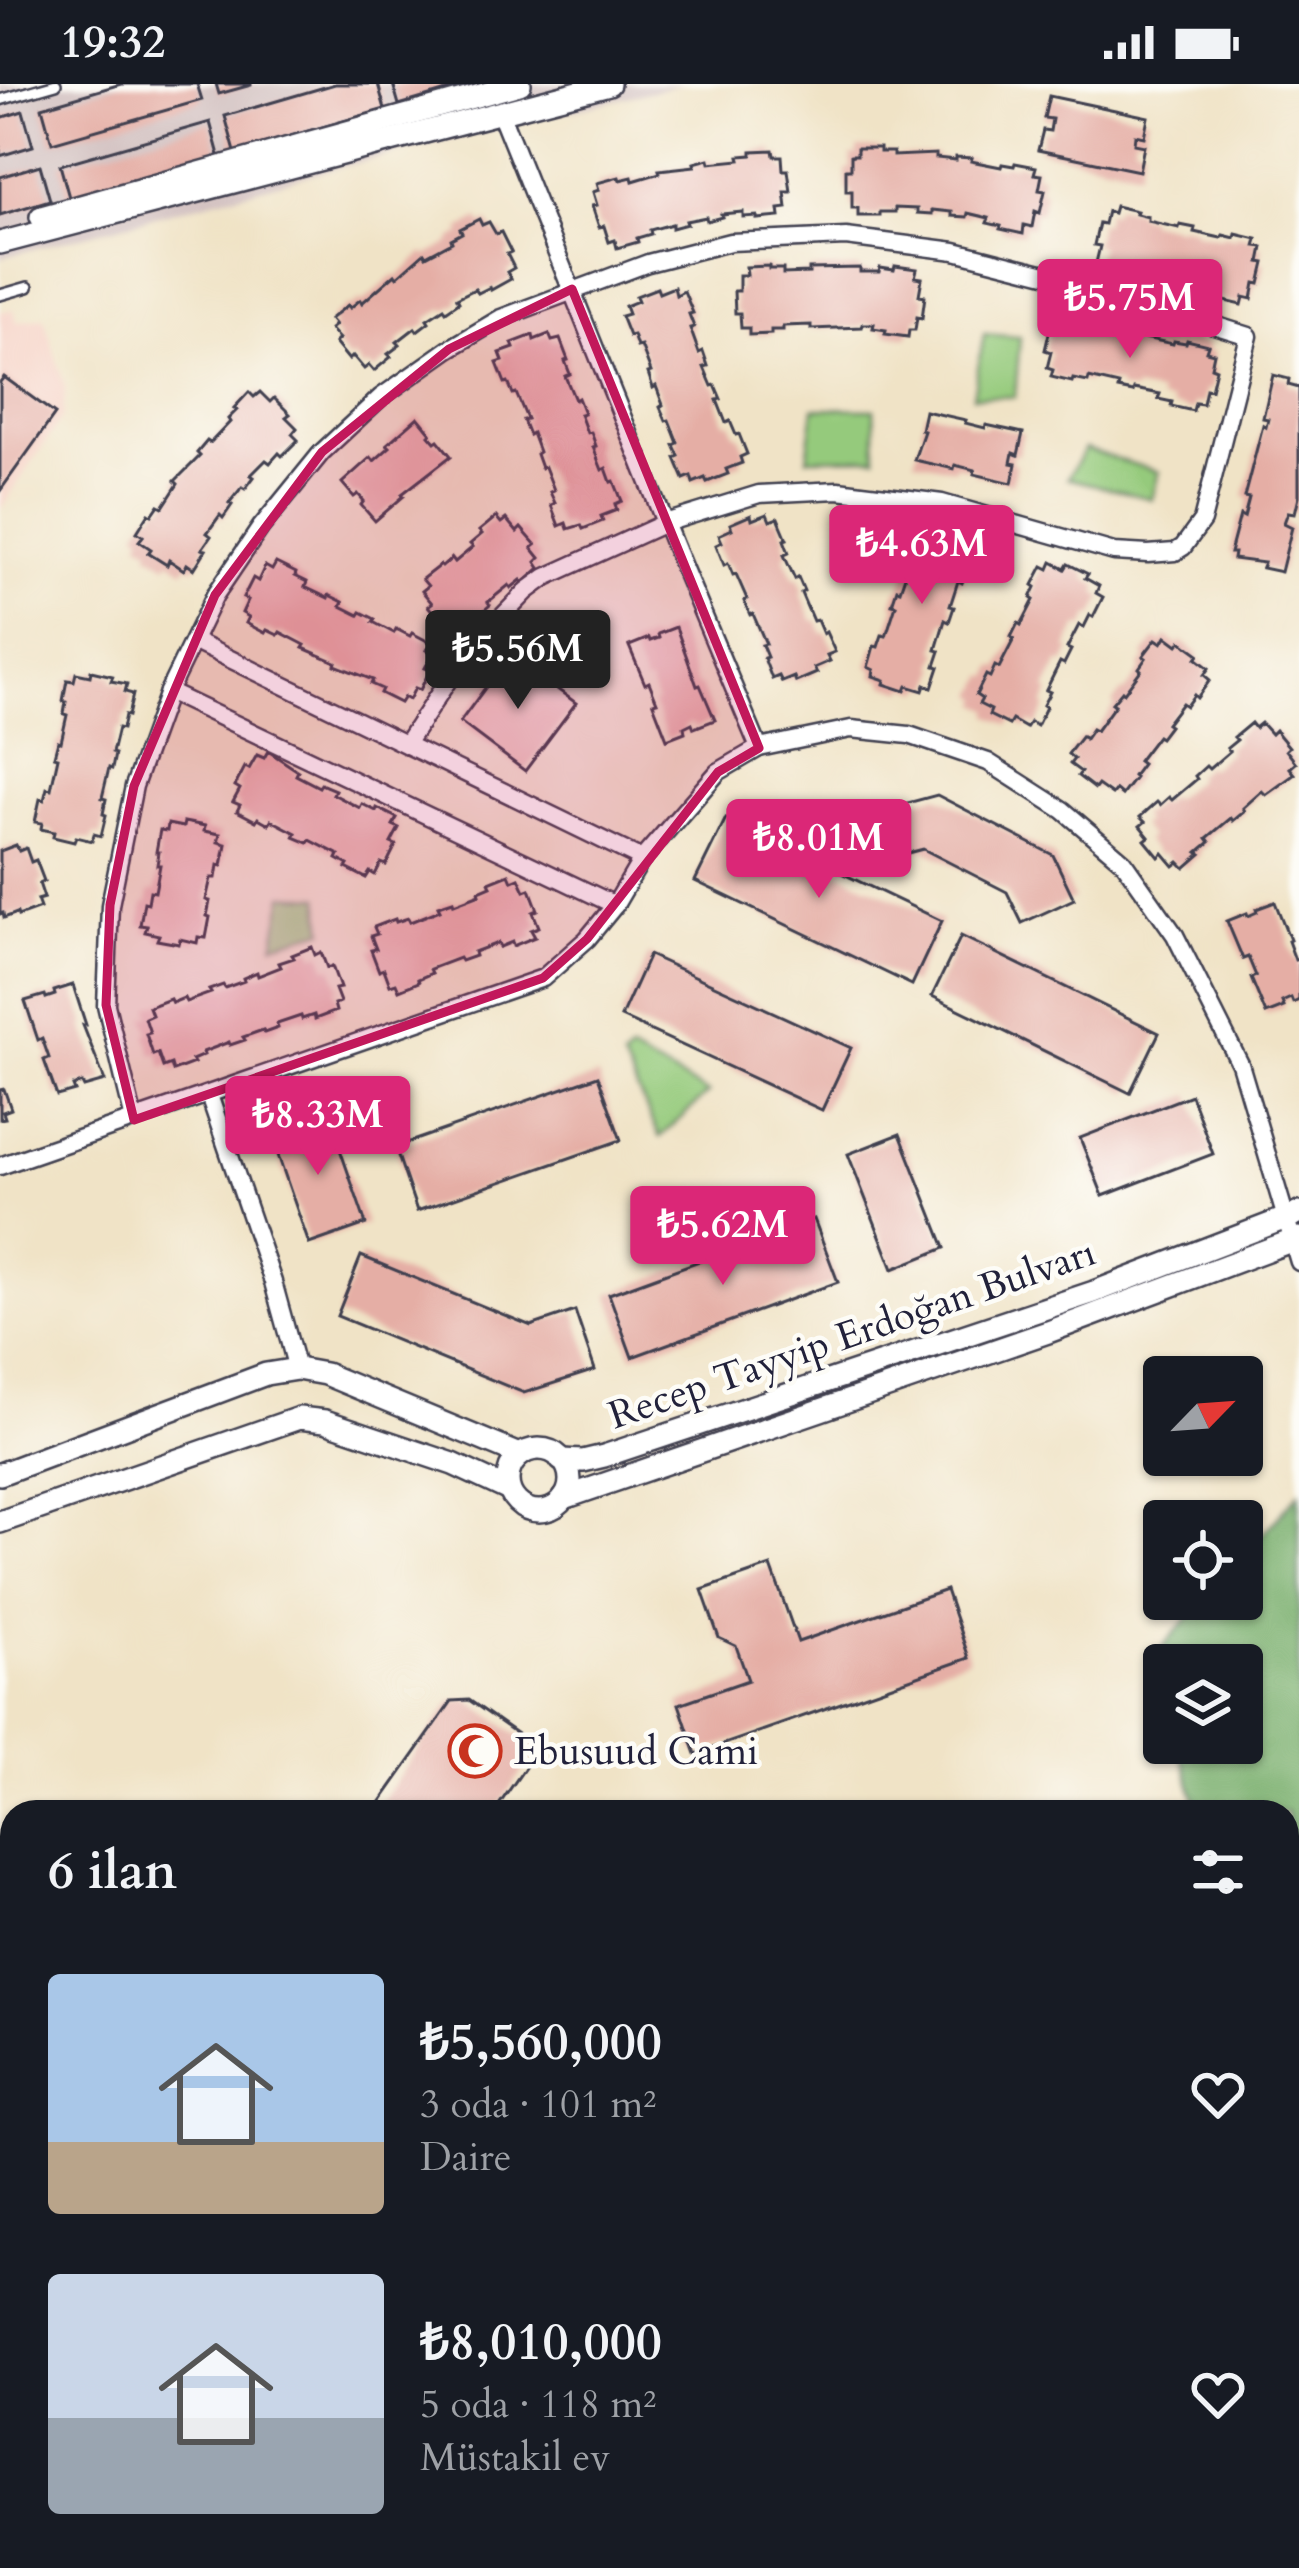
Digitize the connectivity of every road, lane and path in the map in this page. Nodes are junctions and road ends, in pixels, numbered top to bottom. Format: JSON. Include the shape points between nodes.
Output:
{"nodes":[{"id":1,"x":56,"y":84,"type":"edge"},
{"id":2,"x":520,"y":84,"type":"edge"},
{"id":3,"x":609,"y":84,"type":"edge"},
{"id":4,"x":0,"y":100,"type":"edge"},
{"id":5,"x":500,"y":112,"type":"junction"},
{"id":6,"x":0,"y":229,"type":"edge"},
{"id":7,"x":0,"y":243,"type":"edge"},
{"id":8,"x":28,"y":287,"type":"dead end"},
{"id":9,"x":572,"y":289,"type":"junction"},
{"id":10,"x":0,"y":295,"type":"edge"},
{"id":11,"x":665,"y":523,"type":"junction"},
{"id":12,"x":193,"y":640,"type":"junction"},
{"id":13,"x":169,"y":692,"type":"junction"},
{"id":14,"x":406,"y":744,"type":"junction"},
{"id":15,"x":760,"y":748,"type":"junction"},
{"id":16,"x":642,"y":859,"type":"junction"},
{"id":17,"x":615,"y":905,"type":"junction"},
{"id":18,"x":209,"y":1095,"type":"junction"},
{"id":19,"x":134,"y":1120,"type":"junction"},
{"id":20,"x":0,"y":1166,"type":"edge"},
{"id":21,"x":1293,"y":1215,"type":"edge"},
{"id":22,"x":1297,"y":1247,"type":"edge"},
{"id":23,"x":297,"y":1369,"type":"junction"},
{"id":24,"x":520,"y":1455,"type":"junction"},
{"id":25,"x":561,"y":1460,"type":"junction"},
{"id":26,"x":0,"y":1474,"type":"edge"},
{"id":27,"x":509,"y":1490,"type":"junction"},
{"id":28,"x":564,"y":1498,"type":"junction"},
{"id":29,"x":0,"y":1522,"type":"edge"}],
"edges":[{"from":1,"to":4,"type":"lane"},
{"from":2,"to":6,"type":"street"},
{"from":3,"to":5,"type":"street"},
{"from":5,"to":7,"type":"street"},
{"from":5,"to":9,"type":"street"},
{"from":8,"to":10,"type":"lane"},
{"from":9,"to":11,"type":"street"},
{"from":9,"to":11,"type":"street","via":[[730,242],[846,238],[946,249],[1249,336],[1202,520],[1175,552],[1114,552],[943,503],[838,490],[760,494]]},
{"from":9,"to":12,"type":"street","via":[[501,318],[381,397],[322,452],[261,527]]},
{"from":11,"to":14,"type":"street","via":[[527,591],[464,656]]},
{"from":11,"to":15,"type":"street"},
{"from":12,"to":13,"type":"street"},
{"from":12,"to":14,"type":"street"},
{"from":13,"to":17,"type":"street"},
{"from":13,"to":19,"type":"street","via":[[134,786],[110,905],[106,1005]]},
{"from":14,"to":16,"type":"street"},
{"from":15,"to":16,"type":"street","via":[[718,772]]},
{"from":15,"to":21,"type":"street","via":[[850,729],[909,735],[988,761],[1123,861],[1175,935],[1233,1046]]},
{"from":16,"to":17,"type":"street"},
{"from":17,"to":18,"type":"street","via":[[543,978]]},
{"from":18,"to":19,"type":"street"},
{"from":18,"to":23,"type":"street"},
{"from":19,"to":20,"type":"street"},
{"from":21,"to":22,"type":"street"},
{"from":21,"to":25,"type":"street","name":"Recep Tayyip Erdoğan Bulvarı","via":[[888,1361],[604,1456]]},
{"from":22,"to":28,"type":"street","name":"Recep Tayyip Erdoğan Bulvarı"},
{"from":23,"to":24,"type":"street"},
{"from":23,"to":26,"type":"street"},
{"from":24,"to":25,"type":"street","via":[[545,1450]]},
{"from":24,"to":27,"type":"street"},
{"from":25,"to":28,"type":"street","via":[[569,1475]]},
{"from":27,"to":28,"type":"street","via":[[534,1511]]},
{"from":27,"to":29,"type":"street","via":[[453,1464],[299,1418]]}]}
